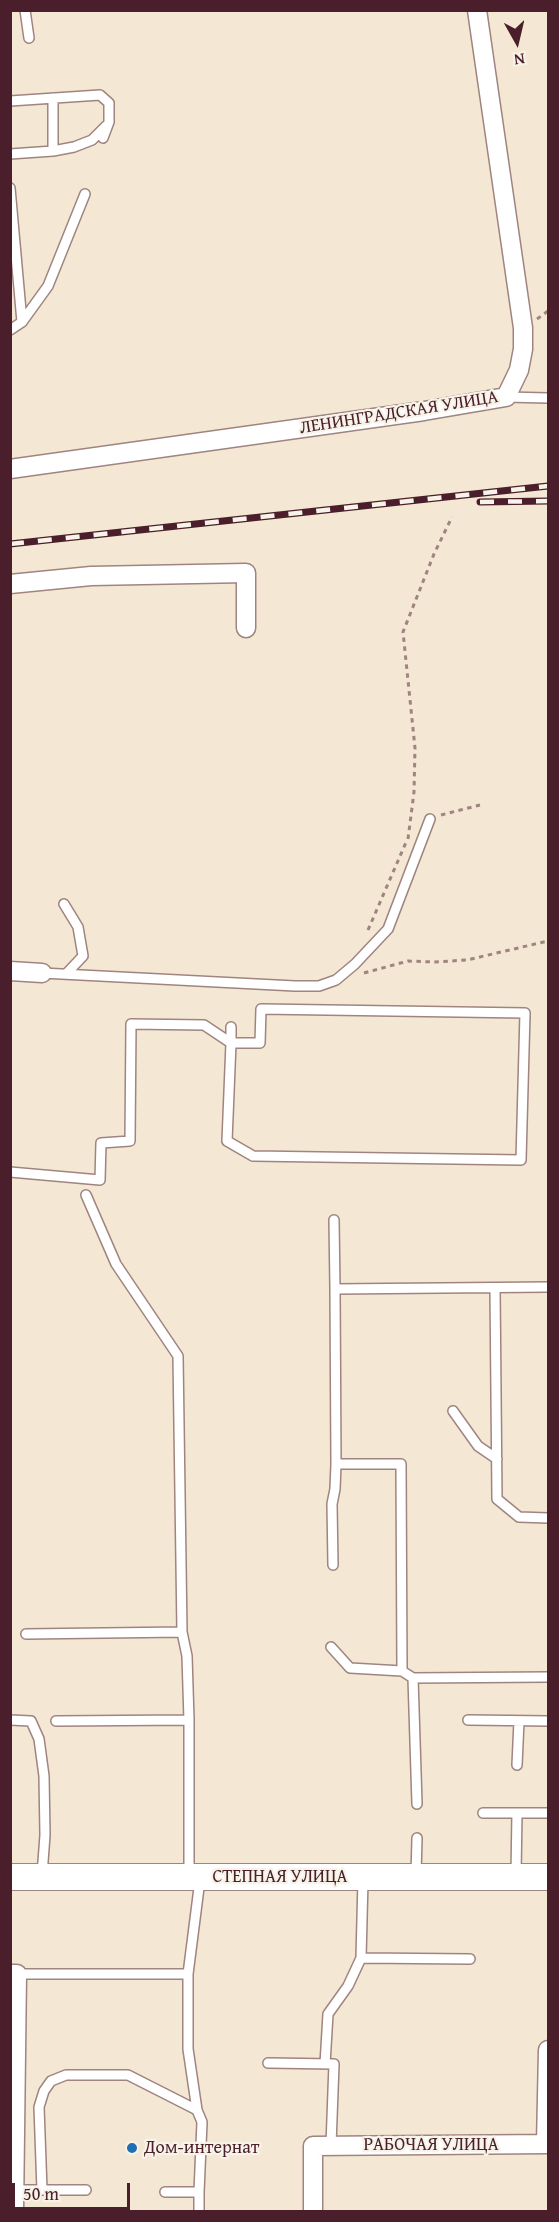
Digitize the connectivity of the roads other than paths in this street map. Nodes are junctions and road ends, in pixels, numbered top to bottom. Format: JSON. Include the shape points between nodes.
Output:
{"nodes":[{"id":1,"x":25,"y":10,"type":"edge"},
{"id":2,"x":477,"y":10,"type":"edge"},
{"id":3,"x":29,"y":39,"type":"dead end"},
{"id":4,"x":53,"y":98,"type":"junction"},
{"id":5,"x":10,"y":101,"type":"edge"},
{"id":6,"x":108,"y":124,"type":"junction"},
{"id":7,"x":103,"y":138,"type":"dead end"},
{"id":8,"x":53,"y":151,"type":"junction"},
{"id":9,"x":10,"y":154,"type":"edge"},
{"id":10,"x":10,"y":188,"type":"edge"},
{"id":11,"x":85,"y":194,"type":"dead end"},
{"id":12,"x":11,"y":203,"type":"edge"},
{"id":13,"x":22,"y":322,"type":"junction"},
{"id":14,"x":10,"y":330,"type":"edge"},
{"id":15,"x":506,"y":397,"type":"junction"},
{"id":16,"x":549,"y":398,"type":"edge"},
{"id":17,"x":10,"y":469,"type":"edge"},
{"id":18,"x":10,"y":584,"type":"edge"},
{"id":19,"x":246,"y":628,"type":"dead end"},
{"id":20,"x":430,"y":819,"type":"dead end"},
{"id":21,"x":64,"y":904,"type":"dead end"},
{"id":22,"x":10,"y":971,"type":"edge"},
{"id":23,"x":42,"y":973,"type":"joint"},
{"id":24,"x":66,"y":974,"type":"junction"},
{"id":25,"x":231,"y":1027,"type":"dead end"},
{"id":26,"x":231,"y":1043,"type":"junction"},
{"id":27,"x":10,"y":1172,"type":"edge"},
{"id":28,"x":86,"y":1196,"type":"dead end"},
{"id":29,"x":334,"y":1220,"type":"dead end"},
{"id":30,"x":549,"y":1287,"type":"edge"},
{"id":31,"x":495,"y":1288,"type":"junction"},
{"id":32,"x":334,"y":1289,"type":"junction"},
{"id":33,"x":453,"y":1411,"type":"dead end"},
{"id":34,"x":497,"y":1459,"type":"junction"},
{"id":35,"x":336,"y":1464,"type":"junction"},
{"id":36,"x":549,"y":1518,"type":"edge"},
{"id":37,"x":333,"y":1565,"type":"dead end"},
{"id":38,"x":182,"y":1632,"type":"junction"},
{"id":39,"x":26,"y":1634,"type":"dead end"},
{"id":40,"x":331,"y":1647,"type":"dead end"},
{"id":41,"x":402,"y":1671,"type":"junction"},
{"id":42,"x":549,"y":1677,"type":"edge"},
{"id":43,"x":412,"y":1678,"type":"junction"},
{"id":44,"x":10,"y":1720,"type":"edge"},
{"id":45,"x":189,"y":1720,"type":"junction"},
{"id":46,"x":468,"y":1720,"type":"dead end"},
{"id":47,"x":519,"y":1720,"type":"junction"},
{"id":48,"x":56,"y":1721,"type":"dead end"},
{"id":49,"x":549,"y":1721,"type":"edge"},
{"id":50,"x":517,"y":1765,"type":"dead end"},
{"id":51,"x":417,"y":1804,"type":"dead end"},
{"id":52,"x":483,"y":1813,"type":"dead end"},
{"id":53,"x":517,"y":1813,"type":"junction"},
{"id":54,"x":549,"y":1813,"type":"edge"},
{"id":55,"x":417,"y":1838,"type":"dead end"},
{"id":56,"x":10,"y":1877,"type":"edge"},
{"id":57,"x":41,"y":1877,"type":"junction"},
{"id":58,"x":195,"y":1877,"type":"junction"},
{"id":59,"x":363,"y":1877,"type":"junction"},
{"id":60,"x":416,"y":1877,"type":"junction"},
{"id":61,"x":516,"y":1877,"type":"junction"},
{"id":62,"x":549,"y":1877,"type":"edge"},
{"id":63,"x":361,"y":1958,"type":"junction"},
{"id":64,"x":470,"y":1959,"type":"dead end"},
{"id":65,"x":14,"y":1974,"type":"edge"},
{"id":66,"x":188,"y":1974,"type":"junction"},
{"id":67,"x":549,"y":2050,"type":"edge"},
{"id":68,"x":268,"y":2063,"type":"dead end"},
{"id":69,"x":326,"y":2064,"type":"junction"},
{"id":70,"x":197,"y":2110,"type":"junction"},
{"id":71,"x":547,"y":2144,"type":"edge"},
{"id":72,"x":331,"y":2145,"type":"junction"},
{"id":73,"x":14,"y":2190,"type":"junction"},
{"id":74,"x":42,"y":2190,"type":"junction"},
{"id":75,"x":86,"y":2190,"type":"dead end"},
{"id":76,"x":165,"y":2192,"type":"dead end"},
{"id":77,"x":199,"y":2192,"type":"junction"},
{"id":78,"x":14,"y":2211,"type":"edge"},
{"id":79,"x":199,"y":2211,"type":"edge"},
{"id":80,"x":313,"y":2211,"type":"edge"}],
"edges":[{"from":1,"to":3,"type":"lane"},
{"from":2,"to":15,"type":"street","name":"ЛЕНИНГРАДСКАЯ УЛИЦА","via":[[523,328],[519,370]]},
{"from":4,"to":5,"type":"lane"},
{"from":4,"to":6,"type":"lane","via":[[100,95],[109,103]]},
{"from":4,"to":8,"type":"lane"},
{"from":6,"to":7,"type":"lane"},
{"from":6,"to":8,"type":"lane","via":[[92,140]]},
{"from":8,"to":9,"type":"lane"},
{"from":10,"to":12,"type":"lane"},
{"from":11,"to":13,"type":"lane","via":[[48,286]]},
{"from":12,"to":13,"type":"lane"},
{"from":13,"to":14,"type":"lane"},
{"from":15,"to":16,"type":"lane"},
{"from":15,"to":17,"type":"street","name":"ЛЕНИНГРАДСКАЯ УЛИЦА"},
{"from":18,"to":19,"type":"street","via":[[92,576],[246,573]]},
{"from":20,"to":24,"type":"lane","via":[[388,929],[336,980],[319,986],[233,988]]},
{"from":21,"to":24,"type":"lane","via":[[78,927],[83,956]]},
{"from":22,"to":23,"type":"street"},
{"from":23,"to":24,"type":"lane"},
{"from":25,"to":26,"type":"lane"},
{"from":26,"to":26,"type":"lane","via":[[260,1043],[261,1009],[525,1013],[521,1160],[253,1156],[227,1141]]},
{"from":26,"to":27,"type":"lane","via":[[204,1025],[131,1024],[130,1141],[101,1143],[100,1180]]},
{"from":28,"to":38,"type":"lane","via":[[116,1264],[178,1356]]},
{"from":29,"to":32,"type":"lane"},
{"from":30,"to":31,"type":"lane"},
{"from":31,"to":32,"type":"lane"},
{"from":31,"to":34,"type":"lane"},
{"from":32,"to":35,"type":"lane"},
{"from":33,"to":34,"type":"lane","via":[[478,1446]]},
{"from":34,"to":36,"type":"lane","via":[[497,1499],[519,1517]]},
{"from":35,"to":37,"type":"lane"},
{"from":35,"to":41,"type":"lane","via":[[401,1464]]},
{"from":38,"to":39,"type":"lane"},
{"from":38,"to":45,"type":"lane","via":[[187,1656]]},
{"from":40,"to":41,"type":"lane","via":[[350,1668]]},
{"from":41,"to":43,"type":"lane"},
{"from":42,"to":43,"type":"lane"},
{"from":43,"to":51,"type":"lane"},
{"from":44,"to":57,"type":"lane","via":[[31,1720],[39,1739],[45,1835]]},
{"from":45,"to":48,"type":"lane"},
{"from":45,"to":58,"type":"lane"},
{"from":46,"to":47,"type":"lane"},
{"from":47,"to":49,"type":"lane"},
{"from":47,"to":50,"type":"lane"},
{"from":52,"to":53,"type":"lane"},
{"from":53,"to":54,"type":"lane"},
{"from":53,"to":61,"type":"lane"},
{"from":55,"to":60,"type":"lane"},
{"from":56,"to":57,"type":"street","name":"СТЕПНАЯ УЛИЦА"},
{"from":57,"to":58,"type":"street","name":"СТЕПНАЯ УЛИЦА"},
{"from":58,"to":59,"type":"street","name":"СТЕПНАЯ УЛИЦА"},
{"from":58,"to":66,"type":"lane"},
{"from":59,"to":60,"type":"street","name":"СТЕПНАЯ УЛИЦА"},
{"from":59,"to":63,"type":"lane"},
{"from":60,"to":61,"type":"street","name":"СТЕПНАЯ УЛИЦА"},
{"from":61,"to":62,"type":"street","name":"СТЕПНАЯ УЛИЦА"},
{"from":63,"to":64,"type":"lane"},
{"from":63,"to":69,"type":"lane","via":[[348,1986],[328,2014]]},
{"from":65,"to":66,"type":"lane"},
{"from":65,"to":73,"type":"street"},
{"from":66,"to":70,"type":"lane","via":[[188,2049]]},
{"from":67,"to":71,"type":"street"},
{"from":68,"to":69,"type":"lane"},
{"from":69,"to":72,"type":"lane","via":[[334,2064]]},
{"from":70,"to":74,"type":"lane","via":[[128,2075],[66,2075],[51,2081],[39,2107]]},
{"from":70,"to":77,"type":"lane","via":[[202,2122]]},
{"from":71,"to":72,"type":"street","name":"РАБОЧАЯ УЛИЦА"},
{"from":72,"to":80,"type":"street","name":"РАБОЧАЯ УЛИЦА","via":[[313,2146]]},
{"from":73,"to":74,"type":"lane"},
{"from":73,"to":78,"type":"street"},
{"from":74,"to":75,"type":"lane"},
{"from":76,"to":77,"type":"lane"},
{"from":77,"to":79,"type":"lane"}]}
